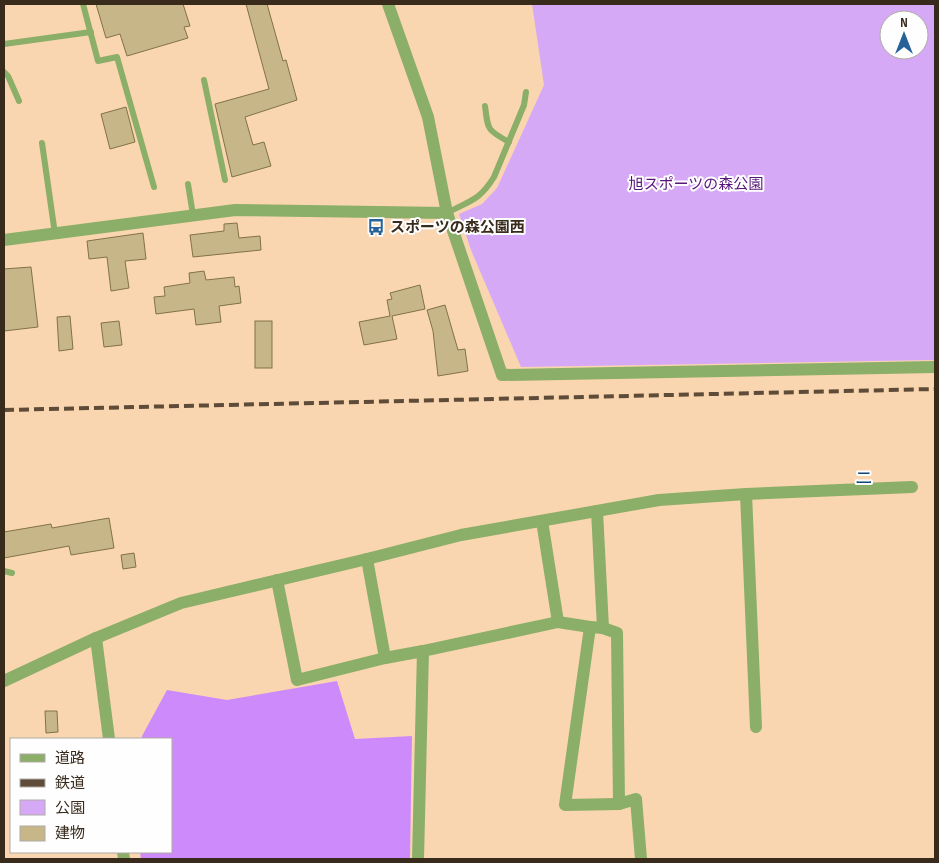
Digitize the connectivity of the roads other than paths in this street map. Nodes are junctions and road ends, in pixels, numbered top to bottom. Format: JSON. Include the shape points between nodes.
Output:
{"nodes":[{"id":1,"x":83,"y":4,"type":"edge"},
{"id":2,"x":388,"y":4,"type":"edge"},
{"id":3,"x":91,"y":32,"type":"junction"},
{"id":4,"x":4,"y":44,"type":"edge"},
{"id":5,"x":4,"y":72,"type":"edge"},
{"id":6,"x":204,"y":80,"type":"dead end"},
{"id":7,"x":526,"y":92,"type":"dead end"},
{"id":8,"x":19,"y":101,"type":"dead end"},
{"id":9,"x":485,"y":106,"type":"dead end"},
{"id":10,"x":509,"y":142,"type":"junction"},
{"id":11,"x":42,"y":143,"type":"dead end"},
{"id":12,"x":225,"y":180,"type":"dead end"},
{"id":13,"x":188,"y":184,"type":"dead end"},
{"id":14,"x":154,"y":187,"type":"dead end"},
{"id":15,"x":448,"y":213,"type":"junction"},
{"id":16,"x":193,"y":215,"type":"junction"},
{"id":17,"x":55,"y":234,"type":"junction"},
{"id":18,"x":4,"y":240,"type":"edge"},
{"id":19,"x":935,"y":367,"type":"edge"},
{"id":20,"x":912,"y":487,"type":"dead end"},
{"id":21,"x":746,"y":494,"type":"junction"},
{"id":22,"x":596,"y":511,"type":"junction"},
{"id":23,"x":542,"y":521,"type":"junction"},
{"id":24,"x":368,"y":559,"type":"junction"},
{"id":25,"x":4,"y":571,"type":"edge"},
{"id":26,"x":12,"y":573,"type":"dead end"},
{"id":27,"x":277,"y":580,"type":"junction"},
{"id":28,"x":558,"y":622,"type":"junction"},
{"id":29,"x":590,"y":627,"type":"junction"},
{"id":30,"x":603,"y":628,"type":"junction"},
{"id":31,"x":96,"y":638,"type":"junction"},
{"id":32,"x":423,"y":651,"type":"junction"},
{"id":33,"x":385,"y":658,"type":"junction"},
{"id":34,"x":4,"y":681,"type":"edge"},
{"id":35,"x":756,"y":727,"type":"dead end"},
{"id":36,"x":109,"y":738,"type":"edge"},
{"id":37,"x":619,"y":804,"type":"junction"},
{"id":38,"x":418,"y":859,"type":"edge"},
{"id":39,"x":641,"y":859,"type":"edge"}],
"edges":[{"from":1,"to":3,"type":"lane"},
{"from":2,"to":15,"type":"street","via":[[428,117]]},
{"from":3,"to":4,"type":"lane"},
{"from":3,"to":14,"type":"lane","via":[[98,61],[117,57]]},
{"from":5,"to":8,"type":"lane"},
{"from":6,"to":12,"type":"lane"},
{"from":7,"to":10,"type":"lane"},
{"from":9,"to":10,"type":"lane","via":[[491,132]]},
{"from":10,"to":15,"type":"lane","via":[[488,187],[478,198]]},
{"from":11,"to":17,"type":"lane"},
{"from":13,"to":16,"type":"lane"},
{"from":15,"to":16,"type":"street","via":[[235,210]]},
{"from":15,"to":19,"type":"street","via":[[502,376]]},
{"from":16,"to":17,"type":"street"},
{"from":17,"to":18,"type":"street"},
{"from":20,"to":21,"type":"street"},
{"from":21,"to":22,"type":"street","via":[[659,500]]},
{"from":21,"to":35,"type":"street"},
{"from":22,"to":23,"type":"street"},
{"from":22,"to":30,"type":"street"},
{"from":23,"to":24,"type":"street","via":[[461,535]]},
{"from":23,"to":28,"type":"street"},
{"from":24,"to":27,"type":"street"},
{"from":24,"to":33,"type":"street"},
{"from":25,"to":26,"type":"lane"},
{"from":27,"to":31,"type":"street","via":[[181,603]]},
{"from":27,"to":33,"type":"street","via":[[297,680]]},
{"from":28,"to":29,"type":"street"},
{"from":28,"to":32,"type":"street"},
{"from":29,"to":30,"type":"street"},
{"from":29,"to":37,"type":"street","via":[[565,805]]},
{"from":30,"to":37,"type":"street","via":[[616,633]]},
{"from":31,"to":34,"type":"street"},
{"from":31,"to":36,"type":"street"},
{"from":32,"to":33,"type":"street"},
{"from":32,"to":38,"type":"street"},
{"from":37,"to":39,"type":"street","via":[[636,799]]}]}
